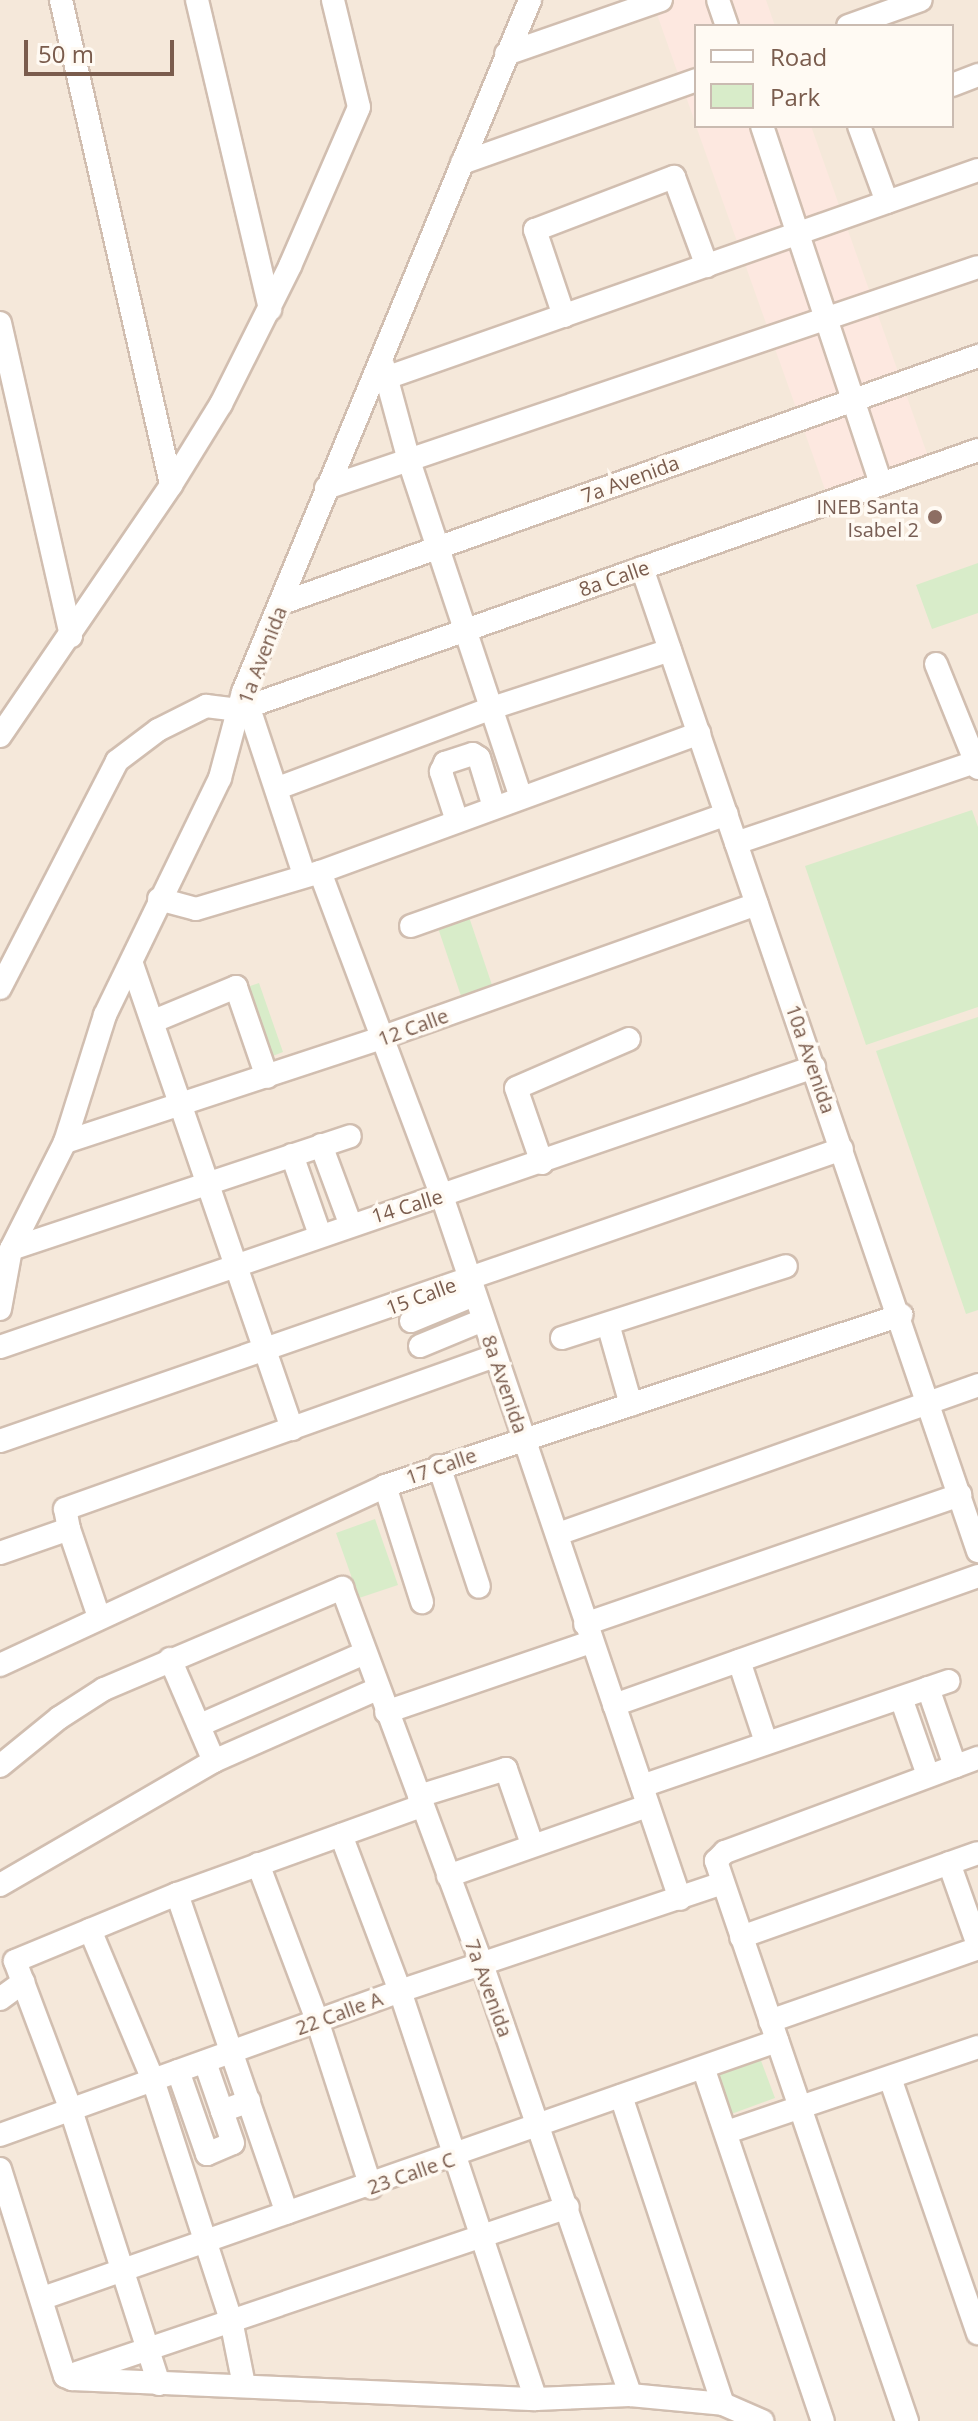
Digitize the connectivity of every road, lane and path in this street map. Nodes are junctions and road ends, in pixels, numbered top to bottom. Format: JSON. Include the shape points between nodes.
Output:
{"nodes":[{"id":1,"x":61,"y":0,"type":"edge"},
{"id":2,"x":197,"y":0,"type":"edge"},
{"id":3,"x":334,"y":0,"type":"edge"},
{"id":4,"x":530,"y":0,"type":"edge"},
{"id":5,"x":661,"y":0,"type":"edge"},
{"id":6,"x":718,"y":0,"type":"edge"},
{"id":7,"x":921,"y":0,"type":"edge"},
{"id":8,"x":726,"y":24,"type":"edge"},
{"id":9,"x":854,"y":24,"type":"edge"},
{"id":10,"x":506,"y":54,"type":"junction"},
{"id":11,"x":978,"y":75,"type":"edge"},
{"id":12,"x":694,"y":81,"type":"edge"},
{"id":13,"x":954,"y":84,"type":"edge"},
{"id":14,"x":763,"y":128,"type":"edge"},
{"id":15,"x":860,"y":128,"type":"edge"},
{"id":16,"x":462,"y":163,"type":"junction"},
{"id":17,"x":978,"y":170,"type":"edge"},
{"id":18,"x":887,"y":202,"type":"junction"},
{"id":19,"x":798,"y":234,"type":"junction"},
{"id":20,"x":707,"y":266,"type":"junction"},
{"id":21,"x":978,"y":267,"type":"edge"},
{"id":22,"x":270,"y":310,"type":"junction"},
{"id":23,"x":564,"y":316,"type":"junction"},
{"id":24,"x":825,"y":320,"type":"junction"},
{"id":25,"x":0,"y":323,"type":"edge"},
{"id":26,"x":383,"y":355,"type":"junction"},
{"id":27,"x":978,"y":356,"type":"edge"},
{"id":28,"x":383,"y":379,"type":"junction"},
{"id":29,"x":852,"y":400,"type":"junction"},
{"id":30,"x":978,"y":450,"type":"edge"},
{"id":31,"x":409,"y":461,"type":"junction"},
{"id":32,"x":881,"y":484,"type":"junction"},
{"id":33,"x":171,"y":485,"type":"junction"},
{"id":34,"x":326,"y":488,"type":"junction"},
{"id":35,"x":438,"y":548,"type":"junction"},
{"id":36,"x":642,"y":568,"type":"junction"},
{"id":37,"x":282,"y":603,"type":"junction"},
{"id":38,"x":466,"y":630,"type":"junction"},
{"id":39,"x":71,"y":636,"type":"junction"},
{"id":40,"x":670,"y":650,"type":"junction"},
{"id":41,"x":936,"y":664,"type":"dead end"},
{"id":42,"x":245,"y":703,"type":"junction"},
{"id":43,"x":492,"y":708,"type":"junction"},
{"id":44,"x":699,"y":733,"type":"junction"},
{"id":45,"x":0,"y":736,"type":"edge"},
{"id":46,"x":977,"y":764,"type":"edge"},
{"id":47,"x":278,"y":788,"type":"junction"},
{"id":48,"x":521,"y":797,"type":"junction"},
{"id":49,"x":494,"y":807,"type":"junction"},
{"id":50,"x":727,"y":814,"type":"junction"},
{"id":51,"x":457,"y":821,"type":"junction"},
{"id":52,"x":736,"y":843,"type":"junction"},
{"id":53,"x":312,"y":873,"type":"junction"},
{"id":54,"x":159,"y":899,"type":"junction"},
{"id":55,"x":757,"y":904,"type":"junction"},
{"id":56,"x":411,"y":926,"type":"dead end"},
{"id":57,"x":132,"y":964,"type":"junction"},
{"id":58,"x":0,"y":988,"type":"edge"},
{"id":59,"x":154,"y":1021,"type":"junction"},
{"id":60,"x":378,"y":1039,"type":"junction"},
{"id":61,"x":629,"y":1039,"type":"dead end"},
{"id":62,"x":814,"y":1067,"type":"junction"},
{"id":63,"x":267,"y":1077,"type":"junction"},
{"id":64,"x":184,"y":1104,"type":"junction"},
{"id":65,"x":350,"y":1136,"type":"dead end"},
{"id":66,"x":65,"y":1142,"type":"junction"},
{"id":67,"x":321,"y":1145,"type":"junction"},
{"id":68,"x":842,"y":1149,"type":"junction"},
{"id":69,"x":292,"y":1155,"type":"junction"},
{"id":70,"x":542,"y":1163,"type":"junction"},
{"id":71,"x":211,"y":1183,"type":"junction"},
{"id":72,"x":442,"y":1196,"type":"junction"},
{"id":73,"x":350,"y":1223,"type":"junction"},
{"id":74,"x":320,"y":1235,"type":"junction"},
{"id":75,"x":11,"y":1249,"type":"junction"},
{"id":76,"x":237,"y":1262,"type":"junction"},
{"id":77,"x":786,"y":1266,"type":"dead end"},
{"id":78,"x":472,"y":1287,"type":"junction"},
{"id":79,"x":0,"y":1309,"type":"edge"},
{"id":80,"x":901,"y":1315,"type":"junction"},
{"id":81,"x":483,"y":1320,"type":"junction"},
{"id":82,"x":411,"y":1321,"type":"dead end"},
{"id":83,"x":608,"y":1324,"type":"junction"},
{"id":84,"x":562,"y":1338,"type":"dead end"},
{"id":85,"x":420,"y":1346,"type":"dead end"},
{"id":86,"x":0,"y":1347,"type":"edge"},
{"id":87,"x":269,"y":1351,"type":"junction"},
{"id":88,"x":495,"y":1356,"type":"junction"},
{"id":89,"x":978,"y":1385,"type":"edge"},
{"id":90,"x":929,"y":1404,"type":"junction"},
{"id":91,"x":631,"y":1405,"type":"junction"},
{"id":92,"x":292,"y":1429,"type":"junction"},
{"id":93,"x":523,"y":1438,"type":"junction"},
{"id":94,"x":0,"y":1441,"type":"edge"},
{"id":95,"x":439,"y":1466,"type":"junction"},
{"id":96,"x":385,"y":1486,"type":"junction"},
{"id":97,"x":960,"y":1495,"type":"junction"},
{"id":98,"x":69,"y":1529,"type":"junction"},
{"id":99,"x":558,"y":1534,"type":"junction"},
{"id":100,"x":978,"y":1551,"type":"edge"},
{"id":101,"x":0,"y":1553,"type":"edge"},
{"id":102,"x":978,"y":1576,"type":"edge"},
{"id":103,"x":479,"y":1587,"type":"dead end"},
{"id":104,"x":422,"y":1602,"type":"dead end"},
{"id":105,"x":99,"y":1617,"type":"junction"},
{"id":106,"x":588,"y":1633,"type":"junction"},
{"id":107,"x":365,"y":1653,"type":"junction"},
{"id":108,"x":170,"y":1659,"type":"junction"},
{"id":109,"x":739,"y":1661,"type":"junction"},
{"id":110,"x":0,"y":1665,"type":"edge"},
{"id":111,"x":377,"y":1689,"type":"junction"},
{"id":112,"x":901,"y":1698,"type":"junction"},
{"id":113,"x":614,"y":1705,"type":"junction"},
{"id":114,"x":386,"y":1712,"type":"junction"},
{"id":115,"x":200,"y":1725,"type":"junction"},
{"id":116,"x":766,"y":1742,"type":"junction"},
{"id":117,"x":978,"y":1758,"type":"edge"},
{"id":118,"x":214,"y":1761,"type":"junction"},
{"id":119,"x":0,"y":1766,"type":"edge"},
{"id":120,"x":955,"y":1766,"type":"junction"},
{"id":121,"x":928,"y":1775,"type":"junction"},
{"id":122,"x":644,"y":1796,"type":"junction"},
{"id":123,"x":421,"y":1801,"type":"junction"},
{"id":124,"x":341,"y":1835,"type":"junction"},
{"id":125,"x":532,"y":1844,"type":"junction"},
{"id":126,"x":978,"y":1853,"type":"edge"},
{"id":127,"x":949,"y":1863,"type":"junction"},
{"id":128,"x":258,"y":1864,"type":"junction"},
{"id":129,"x":448,"y":1876,"type":"junction"},
{"id":130,"x":722,"y":1883,"type":"junction"},
{"id":131,"x":0,"y":1885,"type":"edge"},
{"id":132,"x":177,"y":1894,"type":"junction"},
{"id":133,"x":680,"y":1899,"type":"junction"},
{"id":134,"x":90,"y":1930,"type":"junction"},
{"id":135,"x":741,"y":1937,"type":"junction"},
{"id":136,"x":978,"y":1946,"type":"edge"},
{"id":137,"x":482,"y":1964,"type":"junction"},
{"id":138,"x":19,"y":1972,"type":"junction"},
{"id":139,"x":400,"y":1991,"type":"junction"},
{"id":140,"x":0,"y":1999,"type":"edge"},
{"id":141,"x":317,"y":2020,"type":"junction"},
{"id":142,"x":773,"y":2031,"type":"junction"},
{"id":143,"x":233,"y":2052,"type":"junction"},
{"id":144,"x":977,"y":2052,"type":"edge"},
{"id":145,"x":205,"y":2062,"type":"junction"},
{"id":146,"x":704,"y":2070,"type":"junction"},
{"id":147,"x":178,"y":2071,"type":"junction"},
{"id":148,"x":890,"y":2078,"type":"junction"},
{"id":149,"x":153,"y":2080,"type":"junction"},
{"id":150,"x":621,"y":2096,"type":"junction"},
{"id":151,"x":249,"y":2101,"type":"junction"},
{"id":152,"x":802,"y":2105,"type":"junction"},
{"id":153,"x":71,"y":2110,"type":"junction"},
{"id":154,"x":222,"y":2111,"type":"junction"},
{"id":155,"x":539,"y":2127,"type":"junction"},
{"id":156,"x":727,"y":2132,"type":"junction"},
{"id":157,"x":0,"y":2135,"type":"edge"},
{"id":158,"x":455,"y":2157,"type":"junction"},
{"id":159,"x":0,"y":2169,"type":"edge"},
{"id":160,"x":371,"y":2187,"type":"junction"},
{"id":161,"x":568,"y":2207,"type":"junction"},
{"id":162,"x":287,"y":2213,"type":"junction"},
{"id":163,"x":482,"y":2236,"type":"junction"},
{"id":164,"x":205,"y":2240,"type":"junction"},
{"id":165,"x":123,"y":2271,"type":"junction"},
{"id":166,"x":43,"y":2298,"type":"junction"},
{"id":167,"x":231,"y":2320,"type":"junction"},
{"id":168,"x":978,"y":2333,"type":"edge"},
{"id":169,"x":149,"y":2352,"type":"junction"},
{"id":170,"x":69,"y":2378,"type":"junction"},
{"id":171,"x":159,"y":2384,"type":"junction"},
{"id":172,"x":244,"y":2385,"type":"junction"},
{"id":173,"x":630,"y":2395,"type":"junction"},
{"id":174,"x":536,"y":2399,"type":"junction"},
{"id":175,"x":723,"y":2404,"type":"junction"},
{"id":176,"x":762,"y":2421,"type":"edge"},
{"id":177,"x":823,"y":2421,"type":"edge"},
{"id":178,"x":907,"y":2421,"type":"edge"}],
"edges":[{"from":1,"to":33,"type":"street"},
{"from":2,"to":22,"type":"street"},
{"from":3,"to":22,"type":"street","via":[[359,107]]},
{"from":4,"to":10,"type":"street","name":"1a Avenida"},
{"from":5,"to":10,"type":"street"},
{"from":6,"to":8,"type":"street"},
{"from":7,"to":9,"type":"street"},
{"from":10,"to":16,"type":"street","name":"1a Avenida"},
{"from":11,"to":13,"type":"street"},
{"from":12,"to":16,"type":"street"},
{"from":14,"to":19,"type":"street"},
{"from":15,"to":18,"type":"street"},
{"from":16,"to":26,"type":"street","name":"1a Avenida"},
{"from":17,"to":18,"type":"street"},
{"from":18,"to":19,"type":"street"},
{"from":19,"to":20,"type":"street"},
{"from":19,"to":24,"type":"street"},
{"from":20,"to":23,"type":"street"},
{"from":20,"to":23,"type":"street","via":[[674,177],[535,230]]},
{"from":21,"to":24,"type":"street"},
{"from":22,"to":33,"type":"street"},
{"from":23,"to":28,"type":"street"},
{"from":24,"to":29,"type":"street"},
{"from":24,"to":31,"type":"street"},
{"from":25,"to":39,"type":"street"},
{"from":26,"to":28,"type":"street"},
{"from":26,"to":34,"type":"street","name":"1a Avenida"},
{"from":27,"to":29,"type":"street","name":"7a Avenida"},
{"from":28,"to":31,"type":"street"},
{"from":29,"to":32,"type":"street"},
{"from":29,"to":35,"type":"street","name":"7a Avenida"},
{"from":30,"to":32,"type":"street","name":"8a Calle"},
{"from":31,"to":34,"type":"street"},
{"from":31,"to":35,"type":"street"},
{"from":32,"to":36,"type":"street","name":"8a Calle"},
{"from":33,"to":39,"type":"street"},
{"from":34,"to":37,"type":"street","name":"1a Avenida"},
{"from":35,"to":37,"type":"street","name":"7a Avenida"},
{"from":35,"to":38,"type":"street"},
{"from":36,"to":38,"type":"street","name":"8a Calle"},
{"from":36,"to":40,"type":"street","name":"10a Avenida"},
{"from":37,"to":42,"type":"street","name":"1a Avenida"},
{"from":38,"to":42,"type":"street","name":"8a Calle"},
{"from":38,"to":43,"type":"street"},
{"from":39,"to":45,"type":"street"},
{"from":40,"to":43,"type":"street"},
{"from":40,"to":44,"type":"street","name":"10a Avenida"},
{"from":41,"to":46,"type":"street"},
{"from":42,"to":47,"type":"street","name":"8a Avenida"},
{"from":42,"to":54,"type":"street","name":"1a Avenida","via":[[220,778]]},
{"from":42,"to":58,"type":"street","via":[[206,706],[158,730],[117,761]]},
{"from":43,"to":47,"type":"street"},
{"from":43,"to":48,"type":"street"},
{"from":44,"to":48,"type":"street"},
{"from":44,"to":50,"type":"street","name":"10a Avenida"},
{"from":46,"to":52,"type":"street"},
{"from":47,"to":53,"type":"street","name":"8a Avenida"},
{"from":48,"to":49,"type":"street"},
{"from":49,"to":51,"type":"street"},
{"from":49,"to":51,"type":"street","via":[[479,758],[473,754],[445,763],[441,772]]},
{"from":50,"to":52,"type":"street","name":"10a Avenida"},
{"from":50,"to":56,"type":"street"},
{"from":51,"to":53,"type":"street"},
{"from":52,"to":55,"type":"street","name":"10a Avenida"},
{"from":53,"to":54,"type":"street","via":[[196,909]]},
{"from":53,"to":60,"type":"street","name":"8a Avenida"},
{"from":54,"to":57,"type":"street","name":"1a Avenida"},
{"from":55,"to":60,"type":"street","name":"12 Calle"},
{"from":55,"to":62,"type":"street","name":"10a Avenida"},
{"from":57,"to":59,"type":"street"},
{"from":57,"to":66,"type":"street","name":"1a Avenida","via":[[105,1015]]},
{"from":59,"to":63,"type":"street","via":[[236,987]]},
{"from":59,"to":64,"type":"street"},
{"from":60,"to":63,"type":"street","name":"12 Calle"},
{"from":60,"to":72,"type":"street","name":"8a Avenida"},
{"from":61,"to":70,"type":"street","via":[[516,1088]]},
{"from":62,"to":68,"type":"street","name":"10a Avenida"},
{"from":62,"to":70,"type":"street","name":"14 Calle"},
{"from":63,"to":64,"type":"street","name":"12 Calle"},
{"from":64,"to":66,"type":"street","name":"12 Calle"},
{"from":64,"to":71,"type":"street"},
{"from":65,"to":67,"type":"street"},
{"from":66,"to":75,"type":"street","name":"1a Avenida"},
{"from":67,"to":69,"type":"street"},
{"from":67,"to":73,"type":"street"},
{"from":68,"to":78,"type":"street","name":"15 Calle"},
{"from":68,"to":80,"type":"street","name":"10a Avenida"},
{"from":69,"to":71,"type":"street"},
{"from":69,"to":74,"type":"street"},
{"from":70,"to":72,"type":"street","name":"14 Calle"},
{"from":71,"to":75,"type":"street"},
{"from":71,"to":76,"type":"street"},
{"from":72,"to":73,"type":"street","name":"14 Calle"},
{"from":72,"to":78,"type":"street","name":"8a Avenida"},
{"from":73,"to":74,"type":"street","name":"14 Calle"},
{"from":74,"to":76,"type":"street","name":"14 Calle"},
{"from":75,"to":79,"type":"street","name":"1a Avenida"},
{"from":76,"to":86,"type":"street","name":"14 Calle"},
{"from":76,"to":87,"type":"street"},
{"from":77,"to":83,"type":"street"},
{"from":78,"to":81,"type":"street","name":"8a Avenida"},
{"from":78,"to":82,"type":"street"},
{"from":78,"to":87,"type":"street","name":"15 Calle"},
{"from":80,"to":90,"type":"street","name":"10a Avenida"},
{"from":80,"to":91,"type":"street","name":"17 Calle"},
{"from":81,"to":85,"type":"street"},
{"from":81,"to":88,"type":"street","name":"8a Avenida"},
{"from":83,"to":84,"type":"street"},
{"from":83,"to":91,"type":"street"},
{"from":87,"to":92,"type":"street"},
{"from":87,"to":94,"type":"street","name":"15 Calle"},
{"from":88,"to":92,"type":"street"},
{"from":88,"to":93,"type":"street","name":"8a Avenida"},
{"from":89,"to":90,"type":"street"},
{"from":90,"to":97,"type":"street","name":"10a Avenida"},
{"from":90,"to":99,"type":"street"},
{"from":91,"to":93,"type":"street","name":"17 Calle"},
{"from":92,"to":98,"type":"street","via":[[65,1509]]},
{"from":93,"to":95,"type":"street","name":"17 Calle"},
{"from":93,"to":99,"type":"street","name":"8a Avenida"},
{"from":95,"to":96,"type":"street","name":"17 Calle"},
{"from":95,"to":103,"type":"street"},
{"from":96,"to":104,"type":"street"},
{"from":96,"to":105,"type":"street","name":"17 Calle"},
{"from":97,"to":100,"type":"street","name":"10a Avenida"},
{"from":97,"to":106,"type":"street"},
{"from":98,"to":101,"type":"street"},
{"from":98,"to":105,"type":"street"},
{"from":99,"to":106,"type":"street","name":"8a Avenida"},
{"from":102,"to":109,"type":"street"},
{"from":105,"to":110,"type":"street","name":"17 Calle"},
{"from":106,"to":113,"type":"street","name":"8a Avenida"},
{"from":106,"to":114,"type":"street"},
{"from":107,"to":108,"type":"street","name":"7a Avenida","via":[[344,1591],[338,1587]]},
{"from":107,"to":111,"type":"street","name":"7a Avenida"},
{"from":107,"to":115,"type":"street"},
{"from":108,"to":115,"type":"street"},
{"from":108,"to":119,"type":"street","via":[[70,1711]]},
{"from":109,"to":113,"type":"street"},
{"from":109,"to":116,"type":"street"},
{"from":111,"to":114,"type":"street","name":"7a Avenida"},
{"from":111,"to":118,"type":"street"},
{"from":112,"to":116,"type":"street"},
{"from":112,"to":120,"type":"street","via":[[938,1684]]},
{"from":112,"to":121,"type":"street"},
{"from":113,"to":122,"type":"street","name":"8a Avenida"},
{"from":114,"to":123,"type":"street","name":"7a Avenida"},
{"from":115,"to":118,"type":"street"},
{"from":116,"to":122,"type":"street"},
{"from":117,"to":120,"type":"street"},
{"from":118,"to":131,"type":"street"},
{"from":120,"to":121,"type":"street"},
{"from":121,"to":130,"type":"street","via":[[725,1852],[716,1861]]},
{"from":122,"to":125,"type":"street"},
{"from":122,"to":133,"type":"street","name":"8a Avenida"},
{"from":123,"to":124,"type":"street"},
{"from":123,"to":125,"type":"street","via":[[506,1769]]},
{"from":123,"to":129,"type":"street","name":"7a Avenida"},
{"from":124,"to":128,"type":"street"},
{"from":124,"to":139,"type":"street"},
{"from":125,"to":129,"type":"street"},
{"from":126,"to":127,"type":"street"},
{"from":127,"to":135,"type":"street"},
{"from":127,"to":136,"type":"street"},
{"from":128,"to":132,"type":"street"},
{"from":128,"to":141,"type":"street"},
{"from":129,"to":137,"type":"street","name":"7a Avenida"},
{"from":130,"to":133,"type":"street","name":"22 Calle A"},
{"from":130,"to":135,"type":"street"},
{"from":132,"to":134,"type":"street"},
{"from":132,"to":143,"type":"street"},
{"from":133,"to":137,"type":"street","name":"22 Calle A"},
{"from":134,"to":138,"type":"street"},
{"from":134,"to":149,"type":"street"},
{"from":135,"to":142,"type":"street"},
{"from":136,"to":142,"type":"street","name":"23 Calle C"},
{"from":137,"to":139,"type":"street","name":"22 Calle A"},
{"from":137,"to":155,"type":"street","name":"7a Avenida"},
{"from":138,"to":140,"type":"street"},
{"from":138,"to":153,"type":"street"},
{"from":139,"to":141,"type":"street","name":"22 Calle A"},
{"from":139,"to":158,"type":"street"},
{"from":141,"to":143,"type":"street","name":"22 Calle A"},
{"from":141,"to":160,"type":"street"},
{"from":142,"to":146,"type":"street","name":"23 Calle C"},
{"from":142,"to":152,"type":"street"},
{"from":143,"to":145,"type":"street","name":"22 Calle A"},
{"from":143,"to":151,"type":"street"},
{"from":144,"to":148,"type":"street"},
{"from":145,"to":147,"type":"street","name":"22 Calle A"},
{"from":145,"to":154,"type":"street"},
{"from":146,"to":150,"type":"street","name":"23 Calle C"},
{"from":146,"to":156,"type":"street"},
{"from":147,"to":149,"type":"street","name":"22 Calle A"},
{"from":147,"to":154,"type":"street","via":[[207,2154],[233,2143]]},
{"from":148,"to":152,"type":"street"},
{"from":148,"to":168,"type":"street"},
{"from":149,"to":153,"type":"street","name":"22 Calle A"},
{"from":149,"to":164,"type":"street"},
{"from":150,"to":155,"type":"street","name":"23 Calle C"},
{"from":150,"to":175,"type":"street"},
{"from":151,"to":154,"type":"street"},
{"from":151,"to":162,"type":"street"},
{"from":152,"to":156,"type":"street"},
{"from":152,"to":178,"type":"street"},
{"from":153,"to":157,"type":"street","name":"22 Calle A"},
{"from":153,"to":165,"type":"street"},
{"from":155,"to":158,"type":"street","name":"23 Calle C"},
{"from":155,"to":161,"type":"street","name":"7a Avenida"},
{"from":156,"to":177,"type":"street"},
{"from":158,"to":160,"type":"street","name":"23 Calle C"},
{"from":158,"to":163,"type":"street"},
{"from":159,"to":166,"type":"street"},
{"from":160,"to":162,"type":"street","name":"23 Calle C"},
{"from":161,"to":163,"type":"street"},
{"from":161,"to":173,"type":"street","name":"7a Avenida"},
{"from":162,"to":164,"type":"street","name":"23 Calle C"},
{"from":163,"to":167,"type":"street"},
{"from":163,"to":174,"type":"street"},
{"from":164,"to":165,"type":"street","name":"23 Calle C"},
{"from":164,"to":167,"type":"street"},
{"from":165,"to":166,"type":"street","name":"23 Calle C"},
{"from":165,"to":169,"type":"street"},
{"from":166,"to":170,"type":"street"},
{"from":167,"to":169,"type":"street"},
{"from":167,"to":172,"type":"street"},
{"from":169,"to":170,"type":"street"},
{"from":169,"to":171,"type":"street"},
{"from":170,"to":171,"type":"street"},
{"from":171,"to":172,"type":"street"},
{"from":172,"to":174,"type":"street"},
{"from":173,"to":174,"type":"street"},
{"from":173,"to":175,"type":"street"},
{"from":175,"to":176,"type":"street"}]}
